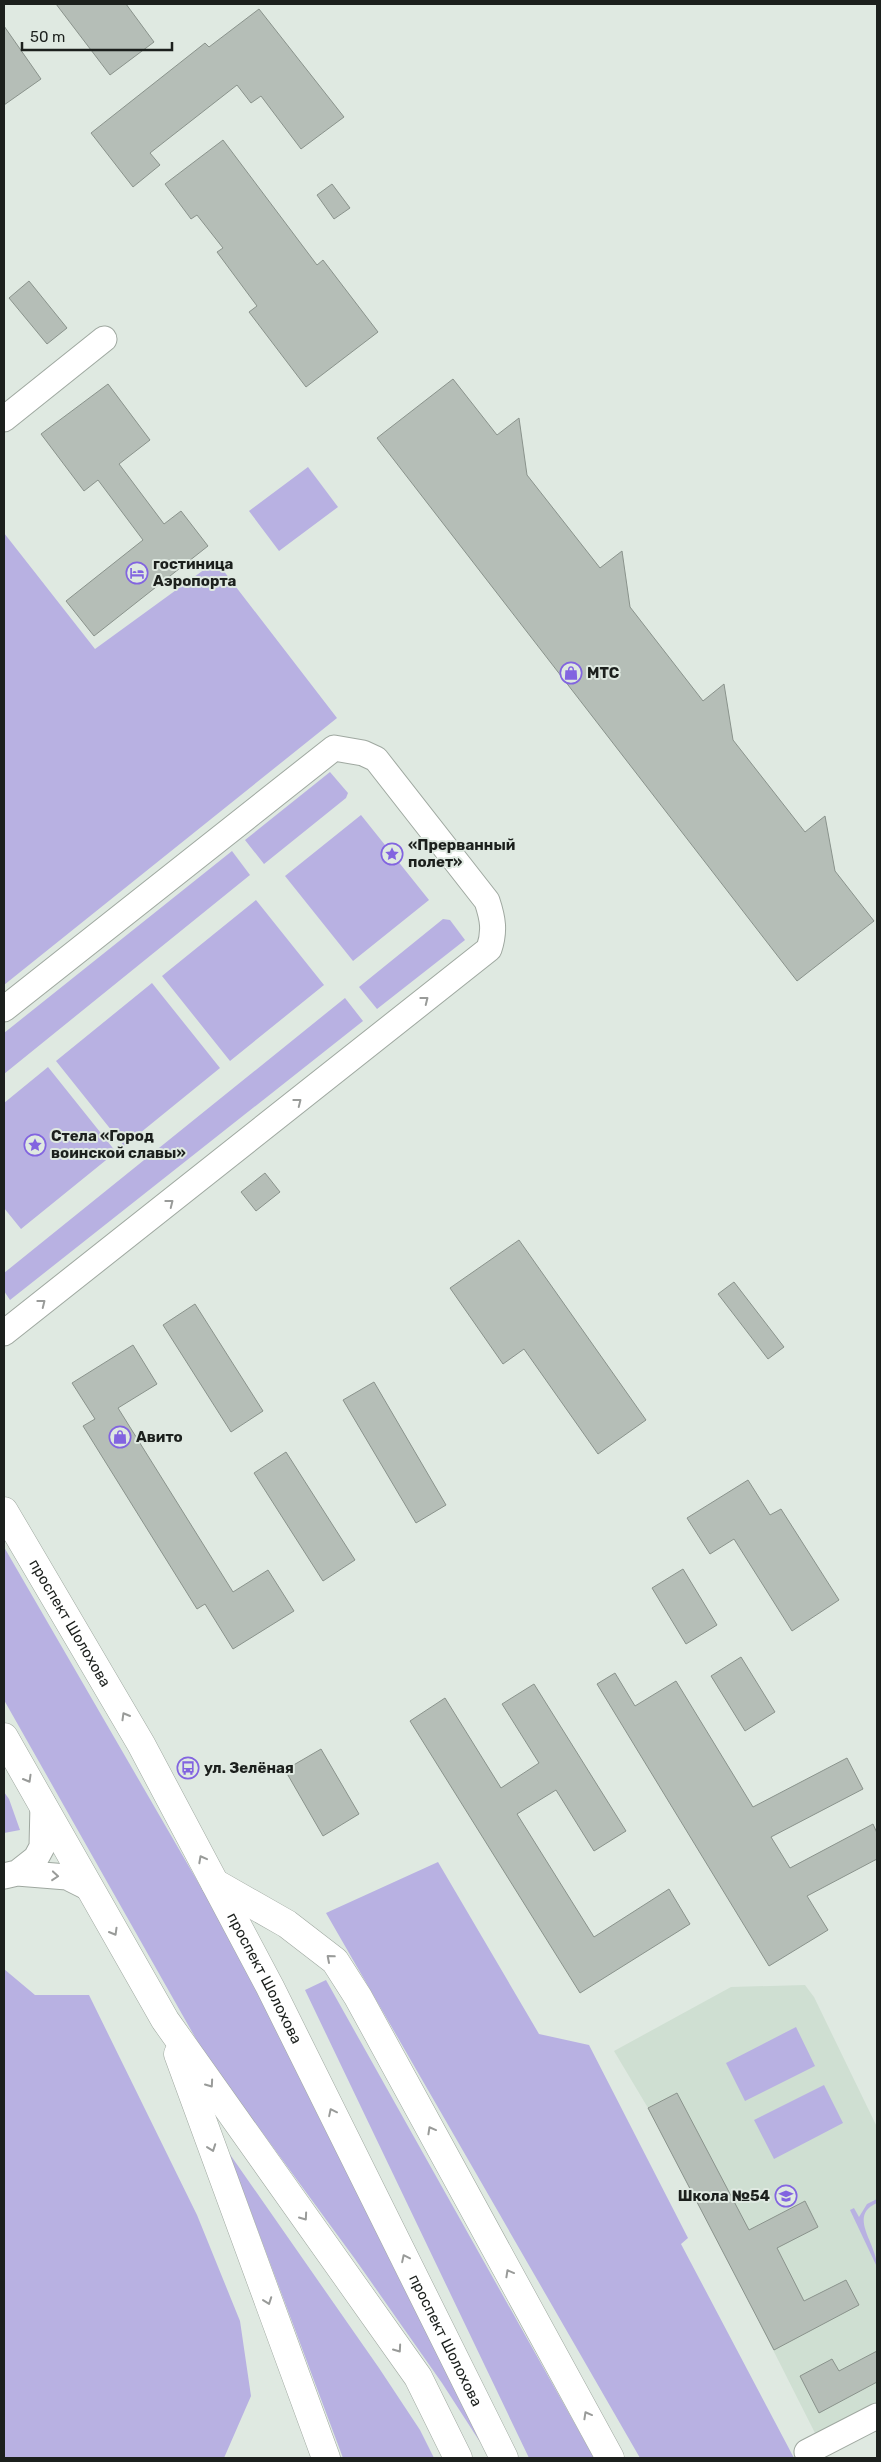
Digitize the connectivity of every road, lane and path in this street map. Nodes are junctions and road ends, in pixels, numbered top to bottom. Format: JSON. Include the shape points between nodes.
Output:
{"nodes":[{"id":1,"x":104,"y":339,"type":"dead end"},
{"id":2,"x":4,"y":419,"type":"edge"},
{"id":3,"x":4,"y":1009,"type":"edge"},
{"id":4,"x":4,"y":1333,"type":"edge"},
{"id":5,"x":4,"y":1510,"type":"edge"},
{"id":6,"x":4,"y":1737,"type":"edge"},
{"id":7,"x":43,"y":1804,"type":"junction"},
{"id":8,"x":10,"y":1874,"type":"edge"},
{"id":9,"x":215,"y":1883,"type":"junction"},
{"id":10,"x":91,"y":1889,"type":"junction"},
{"id":11,"x":165,"y":2020,"type":"junction"},
{"id":12,"x":877,"y":2416,"type":"edge"},
{"id":13,"x":808,"y":2455,"type":"edge"},
{"id":14,"x":326,"y":2458,"type":"edge"},
{"id":15,"x":458,"y":2458,"type":"edge"},
{"id":16,"x":504,"y":2458,"type":"edge"},
{"id":17,"x":610,"y":2458,"type":"edge"}],
"edges":[{"from":1,"to":2,"type":"street"},
{"from":4,"to":3,"type":"street","one_way":true,"via":[[489,949],[494,934],[492,917],[487,901],[376,759],[363,752],[334,748]]},
{"from":9,"to":5,"type":"main road","name":"проспект Шолохова","one_way":true,"via":[[141,1744]]},
{"from":6,"to":7,"type":"main road","one_way":true},
{"from":7,"to":8,"type":"street","via":[[42,1847],[36,1858]]},
{"from":7,"to":10,"type":"main road"},
{"from":8,"to":10,"type":"street","one_way":true,"via":[[67,1877]]},
{"from":16,"to":9,"type":"main road","name":"проспект Шолохова","one_way":true},
{"from":17,"to":9,"type":"main road","one_way":true,"via":[[335,1960],[287,1924]]},
{"from":10,"to":11,"type":"main road","one_way":true},
{"from":11,"to":14,"type":"main road","one_way":true},
{"from":11,"to":15,"type":"main road","one_way":true,"via":[[418,2377]]},
{"from":12,"to":13,"type":"street"}]}
